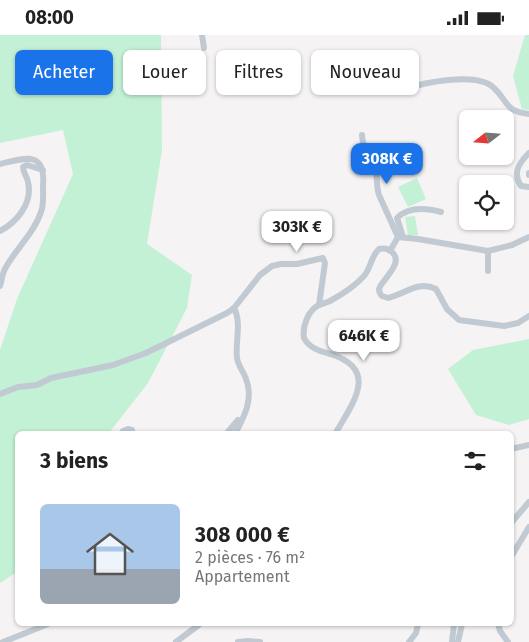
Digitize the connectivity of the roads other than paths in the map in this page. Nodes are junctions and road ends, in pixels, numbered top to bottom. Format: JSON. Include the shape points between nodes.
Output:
{"nodes":[{"id":1,"x":202,"y":37,"type":"edge"},
{"id":2,"x":204,"y":49,"type":"dead end"},
{"id":3,"x":419,"y":85,"type":"edge"},
{"id":4,"x":529,"y":114,"type":"edge"},
{"id":5,"x":362,"y":135,"type":"dead end"},
{"id":6,"x":529,"y":153,"type":"edge"},
{"id":7,"x":0,"y":164,"type":"edge"},
{"id":8,"x":43,"y":169,"type":"junction"},
{"id":9,"x":529,"y":187,"type":"edge"},
{"id":10,"x":441,"y":212,"type":"dead end"},
{"id":11,"x":0,"y":231,"type":"edge"},
{"id":12,"x":400,"y":237,"type":"junction"},
{"id":13,"x":529,"y":237,"type":"edge"},
{"id":14,"x":390,"y":251,"type":"junction"},
{"id":15,"x":488,"y":251,"type":"junction"},
{"id":16,"x":488,"y":271,"type":"dead end"},
{"id":17,"x":0,"y":286,"type":"edge"},
{"id":18,"x":319,"y":305,"type":"junction"},
{"id":19,"x":234,"y":308,"type":"junction"},
{"id":20,"x":529,"y":316,"type":"edge"},
{"id":21,"x":0,"y":394,"type":"edge"},
{"id":22,"x":245,"y":412,"type":"junction"},
{"id":23,"x":229,"y":431,"type":"edge"},
{"id":24,"x":236,"y":431,"type":"edge"},
{"id":25,"x":337,"y":431,"type":"edge"},
{"id":26,"x":529,"y":445,"type":"edge"},
{"id":27,"x":514,"y":448,"type":"edge"},
{"id":28,"x":529,"y":502,"type":"edge"},
{"id":29,"x":514,"y":520,"type":"edge"},
{"id":30,"x":529,"y":527,"type":"edge"},
{"id":31,"x":514,"y":552,"type":"edge"},
{"id":32,"x":43,"y":626,"type":"edge"},
{"id":33,"x":197,"y":626,"type":"edge"},
{"id":34,"x":418,"y":626,"type":"edge"},
{"id":35,"x":454,"y":626,"type":"edge"},
{"id":36,"x":462,"y":626,"type":"edge"},
{"id":37,"x":499,"y":626,"type":"edge"},
{"id":38,"x":2,"y":642,"type":"edge"},
{"id":39,"x":176,"y":642,"type":"edge"},
{"id":40,"x":238,"y":642,"type":"edge"},
{"id":41,"x":260,"y":642,"type":"edge"},
{"id":42,"x":409,"y":642,"type":"edge"},
{"id":43,"x":452,"y":642,"type":"edge"},
{"id":44,"x":458,"y":642,"type":"edge"},
{"id":45,"x":508,"y":642,"type":"edge"}],
"edges":[{"from":1,"to":2,"type":"street"},
{"from":3,"to":4,"type":"street","via":[[468,80],[486,83],[510,108]]},
{"from":5,"to":12,"type":"street","via":[[362,143],[377,176],[379,195]]},
{"from":6,"to":9,"type":"street","via":[[516,174],[521,186]]},
{"from":7,"to":8,"type":"street","via":[[28,159],[36,160]]},
{"from":8,"to":11,"type":"street","via":[[23,167],[29,194],[25,207]]},
{"from":8,"to":17,"type":"street","via":[[42,212],[6,266]]},
{"from":10,"to":12,"type":"street","via":[[425,208],[400,215],[397,219]]},
{"from":12,"to":14,"type":"street"},
{"from":12,"to":15,"type":"street"},
{"from":13,"to":15,"type":"street"},
{"from":14,"to":18,"type":"street","via":[[379,249],[362,279]]},
{"from":14,"to":20,"type":"street","via":[[395,260],[390,276],[380,286],[382,296],[392,297],[424,285],[436,289],[447,309],[459,320],[504,325],[518,323]]},
{"from":15,"to":16,"type":"street"},
{"from":18,"to":19,"type":"street","via":[[325,263],[318,257],[297,264],[272,266],[260,275]]},
{"from":18,"to":25,"type":"street","via":[[306,321],[304,339],[311,347],[344,358],[356,370],[359,381],[357,393]]},
{"from":19,"to":21,"type":"street","via":[[170,342],[123,362],[51,378]]},
{"from":19,"to":22,"type":"street","via":[[237,315],[237,358],[250,395]]},
{"from":22,"to":23,"type":"street"},
{"from":22,"to":24,"type":"street"},
{"from":26,"to":27,"type":"street"},
{"from":28,"to":29,"type":"street"},
{"from":30,"to":31,"type":"street"},
{"from":32,"to":38,"type":"street"},
{"from":33,"to":39,"type":"street"},
{"from":34,"to":42,"type":"street"},
{"from":35,"to":43,"type":"street"},
{"from":36,"to":44,"type":"street"},
{"from":37,"to":45,"type":"street"},
{"from":40,"to":41,"type":"street"}]}
